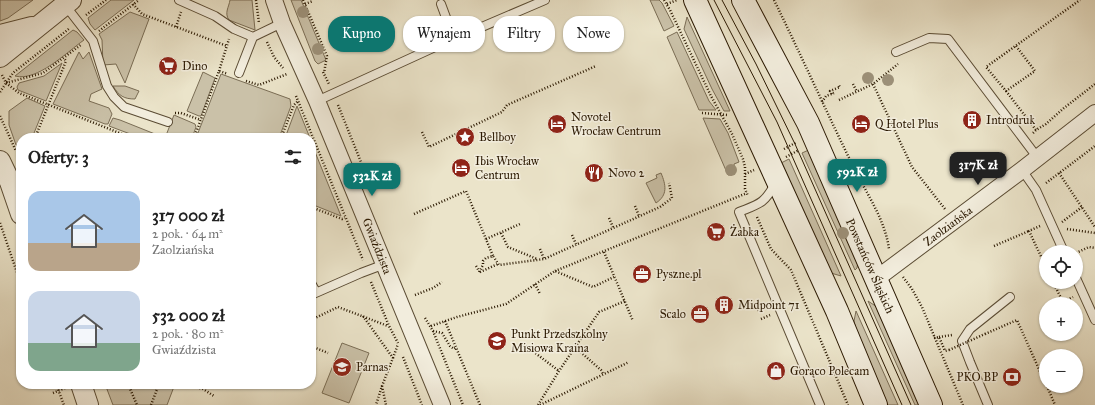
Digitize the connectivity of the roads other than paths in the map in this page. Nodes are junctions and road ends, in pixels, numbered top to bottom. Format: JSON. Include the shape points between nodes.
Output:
{"nodes":[{"id":1,"x":179,"y":0,"type":"edge"},
{"id":2,"x":274,"y":0,"type":"edge"},
{"id":3,"x":545,"y":0,"type":"edge"},
{"id":4,"x":695,"y":0,"type":"edge"},
{"id":5,"x":743,"y":0,"type":"edge"},
{"id":6,"x":68,"y":3,"type":"edge"},
{"id":7,"x":441,"y":4,"type":"dead end"},
{"id":8,"x":445,"y":16,"type":"edge"},
{"id":9,"x":282,"y":23,"type":"junction"},
{"id":10,"x":41,"y":24,"type":"junction"},
{"id":11,"x":485,"y":26,"type":"edge"},
{"id":12,"x":0,"y":35,"type":"edge"},
{"id":13,"x":253,"y":37,"type":"junction"},
{"id":14,"x":425,"y":52,"type":"edge"},
{"id":15,"x":896,"y":52,"type":"dead end"},
{"id":16,"x":1,"y":65,"type":"edge"},
{"id":17,"x":238,"y":76,"type":"road end"},
{"id":18,"x":317,"y":101,"type":"junction"},
{"id":19,"x":1095,"y":113,"type":"edge"},
{"id":20,"x":165,"y":122,"type":"road end"},
{"id":21,"x":1037,"y":157,"type":"junction"},
{"id":22,"x":9,"y":158,"type":"edge"},
{"id":23,"x":1022,"y":170,"type":"junction"},
{"id":24,"x":774,"y":171,"type":"junction"},
{"id":25,"x":16,"y":187,"type":"edge"},
{"id":26,"x":1061,"y":245,"type":"edge"},
{"id":27,"x":385,"y":264,"type":"junction"},
{"id":28,"x":876,"y":279,"type":"junction"},
{"id":29,"x":1081,"y":289,"type":"edge"},
{"id":30,"x":316,"y":292,"type":"edge"},
{"id":31,"x":1010,"y":297,"type":"dead end"},
{"id":32,"x":1095,"y":320,"type":"edge"},
{"id":33,"x":83,"y":389,"type":"edge"},
{"id":34,"x":88,"y":405,"type":"edge"},
{"id":35,"x":442,"y":405,"type":"edge"},
{"id":36,"x":820,"y":405,"type":"edge"},
{"id":37,"x":876,"y":405,"type":"edge"},
{"id":38,"x":930,"y":405,"type":"edge"},
{"id":39,"x":988,"y":405,"type":"edge"}],
"edges":[{"from":1,"to":13,"type":"lane"},
{"from":2,"to":9,"type":"street","name":"Gwiaździsta"},
{"from":3,"to":11,"type":"lane"},
{"from":4,"to":24,"type":"main road"},
{"from":5,"to":28,"type":"main road","name":"Powstańców Śląskich","via":[[816,142]]},
{"from":6,"to":10,"type":"street"},
{"from":6,"to":20,"type":"lane","via":[[78,22],[93,41],[107,86],[114,98],[124,107]]},
{"from":7,"to":8,"type":"lane"},
{"from":9,"to":13,"type":"lane"},
{"from":9,"to":18,"type":"street","name":"Gwiaździsta"},
{"from":10,"to":12,"type":"street"},
{"from":10,"to":16,"type":"street"},
{"from":13,"to":17,"type":"lane"},
{"from":14,"to":18,"type":"lane"},
{"from":15,"to":21,"type":"lane","via":[[929,38],[948,39]]},
{"from":18,"to":27,"type":"street","name":"Gwiaździsta"},
{"from":19,"to":21,"type":"street","name":"Zaolziańska"},
{"from":21,"to":23,"type":"street","name":"Zaolziańska"},
{"from":22,"to":25,"type":"street"},
{"from":23,"to":26,"type":"lane","via":[[1036,190]]},
{"from":23,"to":28,"type":"street","name":"Zaolziańska","via":[[950,215]]},
{"from":24,"to":36,"type":"lane","via":[[769,196],[739,212]]},
{"from":24,"to":37,"type":"main road"},
{"from":27,"to":30,"type":"lane"},
{"from":27,"to":35,"type":"street","name":"Gwiaździsta"},
{"from":28,"to":38,"type":"main road","name":"Powstańców Śląskich"},
{"from":29,"to":32,"type":"lane"},
{"from":31,"to":39,"type":"lane","via":[[970,329],[962,341]]},
{"from":33,"to":34,"type":"street"}]}
